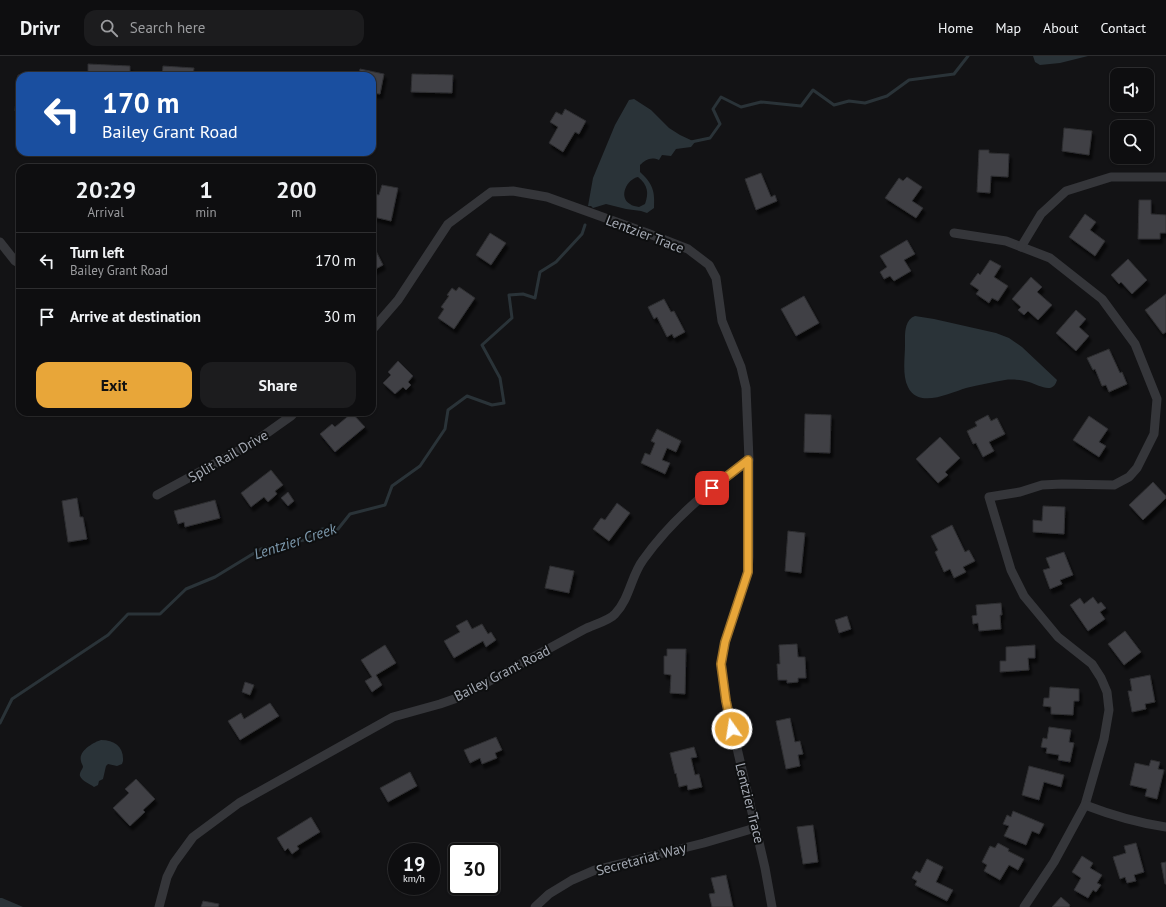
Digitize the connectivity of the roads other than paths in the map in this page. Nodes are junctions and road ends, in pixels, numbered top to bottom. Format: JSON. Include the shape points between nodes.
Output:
{"nodes":[{"id":1,"x":1166,"y":177,"type":"edge"},
{"id":2,"x":954,"y":233,"type":"dead end"},
{"id":3,"x":0,"y":242,"type":"edge"},
{"id":4,"x":1022,"y":247,"type":"junction"},
{"id":5,"x":16,"y":262,"type":"edge"},
{"id":6,"x":376,"y":325,"type":"edge"},
{"id":7,"x":1162,"y":402,"type":"edge"},
{"id":8,"x":291,"y":416,"type":"edge"},
{"id":9,"x":748,"y":460,"type":"junction"},
{"id":10,"x":158,"y":495,"type":"dead end"},
{"id":11,"x":1085,"y":804,"type":"junction"},
{"id":12,"x":1166,"y":827,"type":"edge"},
{"id":13,"x":755,"y":828,"type":"junction"},
{"id":14,"x":159,"y":907,"type":"edge"},
{"id":15,"x":535,"y":907,"type":"edge"},
{"id":16,"x":772,"y":907,"type":"edge"},
{"id":17,"x":1024,"y":907,"type":"edge"}],
"edges":[{"from":1,"to":4,"type":"street","via":[[1111,177],[1066,191],[1041,214]]},
{"from":2,"to":4,"type":"street","via":[[1006,241]]},
{"from":3,"to":5,"type":"street"},
{"from":4,"to":7,"type":"street","via":[[1050,258],[1102,299],[1135,344],[1157,399]]},
{"from":6,"to":9,"type":"street","name":"Lentzier Trace","via":[[398,300],[448,224],[491,192],[513,191],[547,197],[647,233],[688,249],[709,265],[716,278],[722,321],[741,367],[746,388]]},
{"from":7,"to":11,"type":"street","via":[[1154,434],[1137,468],[1129,477],[1114,485],[1042,485],[989,497],[1011,570],[1024,596],[1058,637],[1092,664],[1107,692],[1107,723]]},
{"from":8,"to":10,"type":"street","name":"Split Rail Drive","via":[[253,443]]},
{"from":9,"to":13,"type":"street","name":"Lentzier Trace","via":[[748,572],[725,642],[721,664],[726,701]]},
{"from":9,"to":14,"type":"street","name":"Bailey Grant Road","via":[[683,513],[660,537],[641,561],[625,600],[615,615],[584,629],[460,697],[393,717],[239,803],[193,837],[166,877]]},
{"from":11,"to":12,"type":"street","via":[[1112,815]]},
{"from":11,"to":17,"type":"street","via":[[1054,862]]},
{"from":13,"to":15,"type":"street","name":"Secretariat Way","via":[[595,870],[549,894]]},
{"from":13,"to":16,"type":"street","name":"Lentzier Trace"}]}
